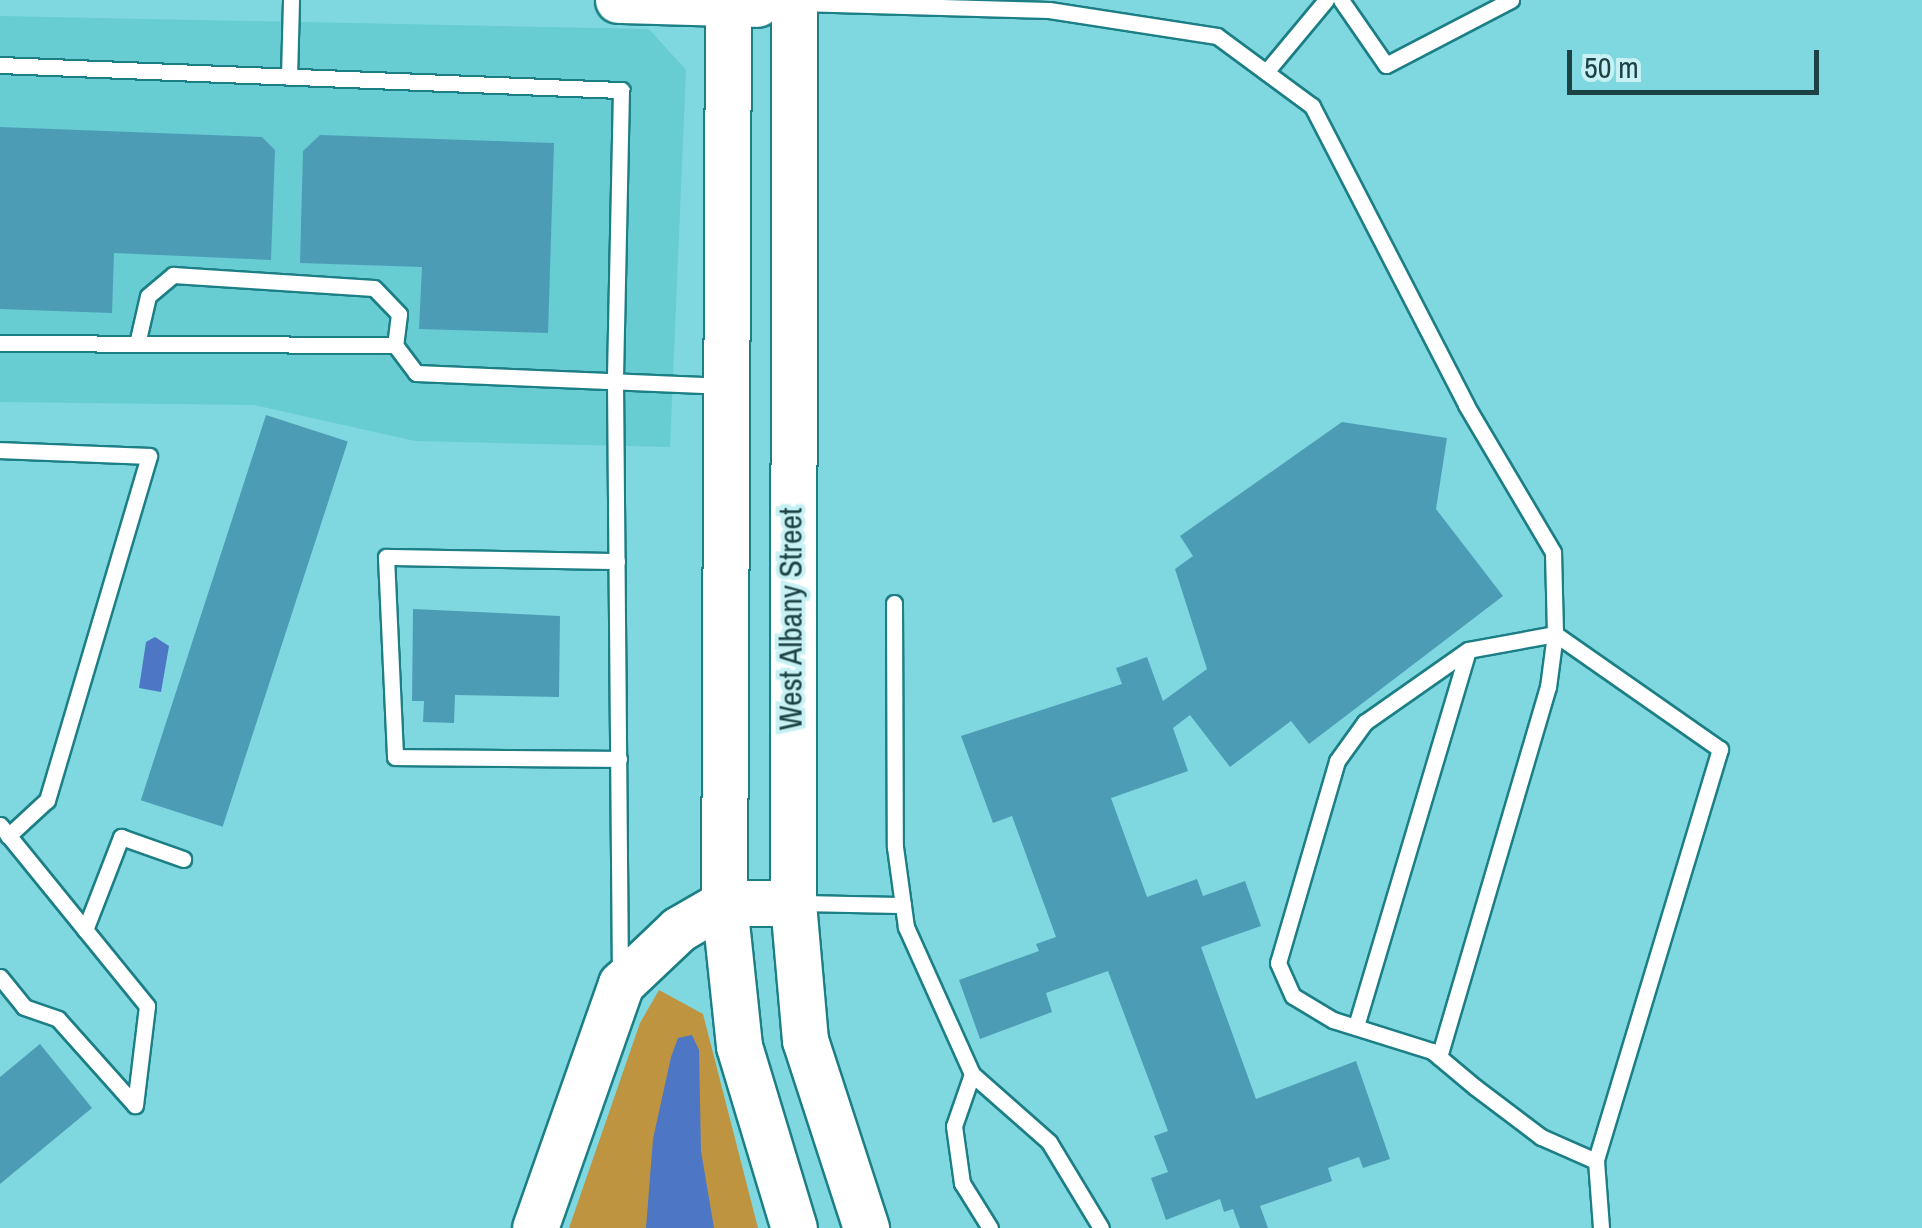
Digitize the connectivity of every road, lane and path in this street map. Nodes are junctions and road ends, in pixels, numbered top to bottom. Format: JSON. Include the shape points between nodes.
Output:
{"nodes":[{"id":1,"x":291,"y":0,"type":"edge"},
{"id":2,"x":618,"y":0,"type":"edge"},
{"id":3,"x":1326,"y":0,"type":"edge"},
{"id":4,"x":1341,"y":0,"type":"edge"},
{"id":5,"x":1510,"y":0,"type":"edge"},
{"id":6,"x":794,"y":1,"type":"edge"},
{"id":7,"x":728,"y":2,"type":"edge"},
{"id":8,"x":1058,"y":6,"type":"edge"},
{"id":9,"x":0,"y":65,"type":"edge"},
{"id":10,"x":1266,"y":72,"type":"junction"},
{"id":11,"x":288,"y":77,"type":"junction"},
{"id":12,"x":0,"y":343,"type":"edge"},
{"id":13,"x":138,"y":344,"type":"junction"},
{"id":14,"x":395,"y":345,"type":"junction"},
{"id":15,"x":615,"y":381,"type":"junction"},
{"id":16,"x":729,"y":386,"type":"junction"},
{"id":17,"x":0,"y":450,"type":"edge"},
{"id":18,"x":617,"y":560,"type":"junction"},
{"id":19,"x":894,"y":603,"type":"dead end"},
{"id":20,"x":1555,"y":634,"type":"junction"},
{"id":21,"x":1468,"y":650,"type":"junction"},
{"id":22,"x":618,"y":758,"type":"junction"},
{"id":23,"x":4,"y":831,"type":"edge"},
{"id":24,"x":184,"y":858,"type":"dead end"},
{"id":25,"x":724,"y":903,"type":"junction"},
{"id":26,"x":794,"y":903,"type":"junction"},
{"id":27,"x":903,"y":905,"type":"junction"},
{"id":28,"x":85,"y":930,"type":"junction"},
{"id":29,"x":0,"y":977,"type":"edge"},
{"id":30,"x":620,"y":984,"type":"junction"},
{"id":31,"x":1356,"y":1026,"type":"junction"},
{"id":32,"x":1439,"y":1057,"type":"junction"},
{"id":33,"x":972,"y":1074,"type":"junction"},
{"id":34,"x":1596,"y":1161,"type":"junction"},
{"id":35,"x":535,"y":1228,"type":"edge"},
{"id":36,"x":794,"y":1228,"type":"edge"},
{"id":37,"x":866,"y":1228,"type":"edge"},
{"id":38,"x":990,"y":1228,"type":"edge"},
{"id":39,"x":1100,"y":1228,"type":"edge"},
{"id":40,"x":1601,"y":1228,"type":"edge"}],
"edges":[{"from":1,"to":11,"type":"lane"},
{"from":2,"to":7,"type":"main road"},
{"from":3,"to":10,"type":"lane"},
{"from":4,"to":5,"type":"lane","via":[[1386,64]]},
{"from":6,"to":7,"type":"main road"},
{"from":6,"to":8,"type":"lane"},
{"from":6,"to":26,"type":"main road","name":"West Albany Street"},
{"from":7,"to":16,"type":"main road","name":"West Albany Street"},
{"from":8,"to":10,"type":"lane","via":[[1217,36]]},
{"from":9,"to":11,"type":"lane"},
{"from":10,"to":20,"type":"lane","via":[[1312,106],[1466,405],[1553,552]]},
{"from":11,"to":15,"type":"lane","via":[[621,90]]},
{"from":12,"to":13,"type":"lane"},
{"from":13,"to":14,"type":"lane"},
{"from":13,"to":14,"type":"lane","via":[[148,296],[173,275],[374,288],[399,314]]},
{"from":14,"to":15,"type":"lane","via":[[416,373]]},
{"from":15,"to":16,"type":"lane"},
{"from":15,"to":18,"type":"lane"},
{"from":16,"to":25,"type":"main road","name":"West Albany Street"},
{"from":17,"to":23,"type":"lane","via":[[149,456],[47,800]]},
{"from":18,"to":22,"type":"lane"},
{"from":18,"to":22,"type":"lane","via":[[386,558],[395,757]]},
{"from":19,"to":27,"type":"lane","via":[[895,847]]},
{"from":20,"to":21,"type":"lane"},
{"from":20,"to":32,"type":"lane","via":[[1548,687]]},
{"from":20,"to":34,"type":"lane","via":[[1720,749]]},
{"from":21,"to":31,"type":"lane"},
{"from":21,"to":31,"type":"lane","via":[[1365,722],[1336,761],[1278,963],[1293,996]]},
{"from":22,"to":30,"type":"lane"},
{"from":23,"to":28,"type":"lane"},
{"from":24,"to":28,"type":"lane","via":[[121,837]]},
{"from":25,"to":26,"type":"main road"},
{"from":25,"to":30,"type":"main road","via":[[679,929]]},
{"from":25,"to":36,"type":"main road","name":"West Albany Street","via":[[739,1046]]},
{"from":26,"to":27,"type":"lane"},
{"from":26,"to":37,"type":"main road","name":"West Albany Street","via":[[805,1040]]},
{"from":27,"to":33,"type":"lane","via":[[906,927]]},
{"from":28,"to":29,"type":"lane","via":[[147,1006],[136,1105],[58,1019],[24,1007]]},
{"from":30,"to":35,"type":"main road"},
{"from":31,"to":32,"type":"lane"},
{"from":32,"to":34,"type":"lane","via":[[1541,1137]]},
{"from":33,"to":38,"type":"lane","via":[[954,1126],[962,1183]]},
{"from":33,"to":39,"type":"lane","via":[[1049,1142]]},
{"from":34,"to":40,"type":"lane"}]}
